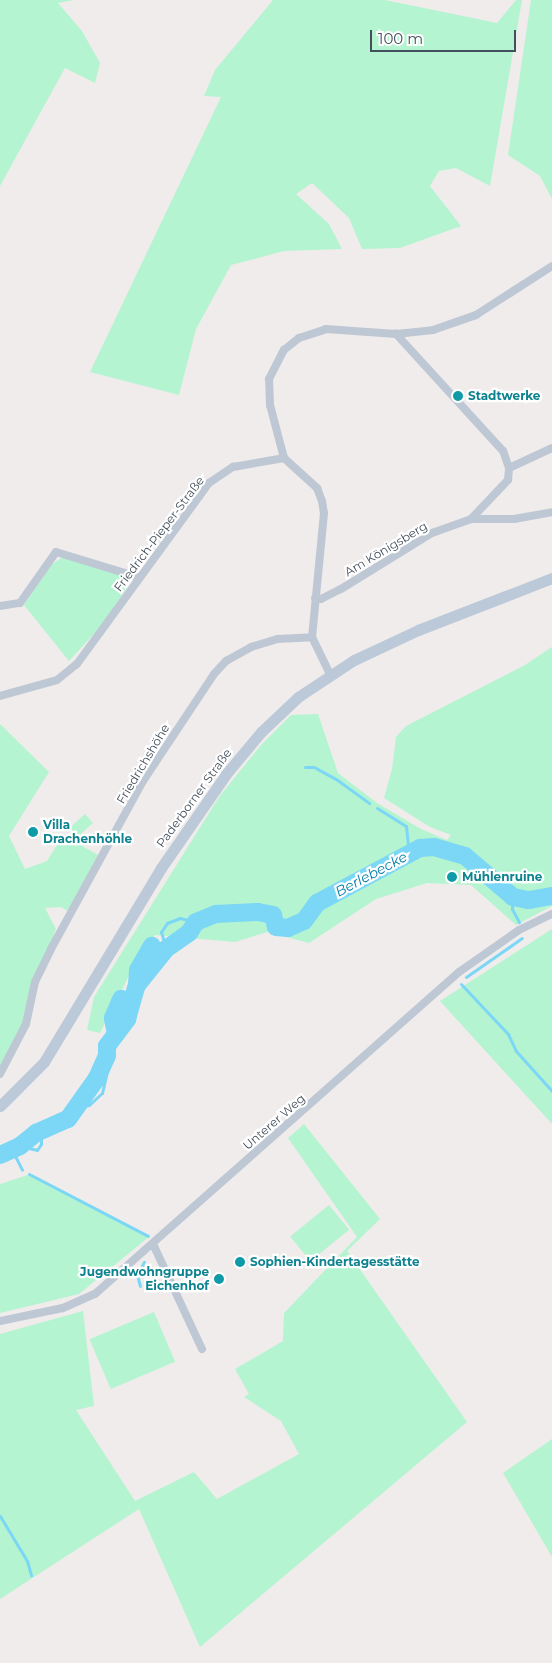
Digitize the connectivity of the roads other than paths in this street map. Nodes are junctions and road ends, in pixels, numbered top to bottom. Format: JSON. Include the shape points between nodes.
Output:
{"nodes":[{"id":1,"x":552,"y":266,"type":"edge"},
{"id":2,"x":396,"y":334,"type":"junction"},
{"id":3,"x":552,"y":448,"type":"edge"},
{"id":4,"x":284,"y":458,"type":"junction"},
{"id":5,"x":509,"y":468,"type":"junction"},
{"id":6,"x":552,"y":512,"type":"edge"},
{"id":7,"x":470,"y":519,"type":"junction"},
{"id":8,"x":138,"y":577,"type":"junction"},
{"id":9,"x":552,"y":578,"type":"edge"},
{"id":10,"x":315,"y":598,"type":"junction"},
{"id":11,"x":0,"y":606,"type":"edge"},
{"id":12,"x":312,"y":637,"type":"junction"},
{"id":13,"x":330,"y":674,"type":"junction"},
{"id":14,"x":0,"y":696,"type":"edge"},
{"id":15,"x":552,"y":914,"type":"edge"},
{"id":16,"x":0,"y":1074,"type":"edge"},
{"id":17,"x":0,"y":1106,"type":"edge"},
{"id":18,"x":153,"y":1244,"type":"junction"},
{"id":19,"x":0,"y":1321,"type":"edge"},
{"id":20,"x":202,"y":1349,"type":"dead end"}],
"edges":[{"from":1,"to":2,"type":"street","via":[[476,315],[433,330]]},
{"from":2,"to":4,"type":"street","via":[[326,329],[299,338],[284,350],[274,366],[268,393]]},
{"from":2,"to":5,"type":"street","via":[[502,451]]},
{"from":3,"to":5,"type":"street"},
{"from":4,"to":8,"type":"street","name":"Friedrich-Pieper-Straße","via":[[233,467],[209,483]]},
{"from":4,"to":10,"type":"street","via":[[317,488],[322,501],[324,513]]},
{"from":5,"to":7,"type":"street","name":"Am Königsberg","via":[[508,480],[501,490]]},
{"from":6,"to":7,"type":"street","name":"Am Königsberg","via":[[507,520]]},
{"from":7,"to":10,"type":"street","name":"Am Königsberg","via":[[432,533],[341,589],[321,599]]},
{"from":8,"to":11,"type":"street","via":[[56,552],[20,604]]},
{"from":8,"to":14,"type":"street","name":"Friedrich-Pieper-Straße","via":[[77,664],[57,680]]},
{"from":9,"to":13,"type":"main road","name":"Paderborner Straße","via":[[394,640]]},
{"from":10,"to":12,"type":"street"},
{"from":12,"to":13,"type":"street"},
{"from":12,"to":16,"type":"street","name":"Friedrichshöhe","via":[[278,638],[251,648],[226,661],[199,695],[144,781],[50,949],[36,982],[26,1024]]},
{"from":13,"to":17,"type":"main road","name":"Paderborner Straße","via":[[298,697],[226,774],[151,883],[54,1048]]},
{"from":15,"to":18,"type":"street","name":"Unterer Weg","via":[[519,930],[459,972]]},
{"from":18,"to":19,"type":"street","name":"Unterer Weg","via":[[87,1298],[63,1308]]},
{"from":18,"to":20,"type":"street"}]}
